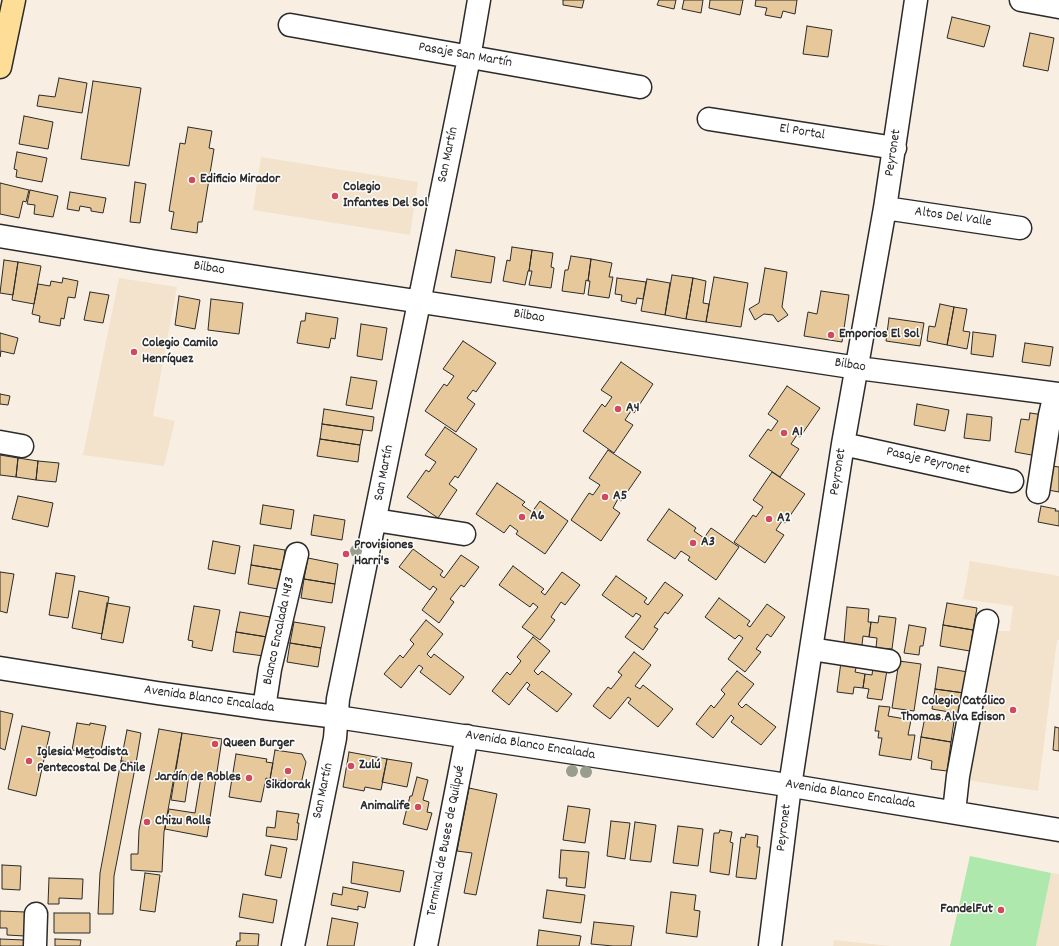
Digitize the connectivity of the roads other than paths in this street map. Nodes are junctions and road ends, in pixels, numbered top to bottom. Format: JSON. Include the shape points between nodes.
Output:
{"nodes":[{"id":1,"x":14,"y":0,"type":"edge"},
{"id":2,"x":479,"y":0,"type":"edge"},
{"id":3,"x":916,"y":0,"type":"edge"},
{"id":4,"x":1021,"y":0,"type":"edge"},
{"id":5,"x":1059,"y":7,"type":"edge"},
{"id":6,"x":290,"y":25,"type":"dead end"},
{"id":7,"x":469,"y":58,"type":"junction"},
{"id":8,"x":0,"y":67,"type":"edge"},
{"id":9,"x":640,"y":87,"type":"dead end"},
{"id":10,"x":709,"y":119,"type":"dead end"},
{"id":11,"x":895,"y":148,"type":"junction"},
{"id":12,"x":885,"y":208,"type":"junction"},
{"id":13,"x":1020,"y":228,"type":"dead end"},
{"id":14,"x":0,"y":236,"type":"edge"},
{"id":15,"x":419,"y":301,"type":"junction"},
{"id":16,"x":858,"y":368,"type":"junction"},
{"id":17,"x":1057,"y":394,"type":"edge"},
{"id":18,"x":0,"y":442,"type":"edge"},
{"id":19,"x":843,"y":444,"type":"junction"},
{"id":20,"x":22,"y":446,"type":"dead end"},
{"id":21,"x":1012,"y":481,"type":"dead end"},
{"id":22,"x":1038,"y":492,"type":"dead end"},
{"id":23,"x":375,"y":520,"type":"junction"},
{"id":24,"x":464,"y":534,"type":"dead end"},
{"id":25,"x":297,"y":554,"type":"dead end"},
{"id":26,"x":987,"y":621,"type":"dead end"},
{"id":27,"x":811,"y":649,"type":"junction"},
{"id":28,"x":889,"y":661,"type":"dead end"},
{"id":29,"x":0,"y":668,"type":"edge"},
{"id":30,"x":264,"y":708,"type":"junction"},
{"id":31,"x":337,"y":716,"type":"junction"},
{"id":32,"x":467,"y":736,"type":"junction"},
{"id":33,"x":790,"y":786,"type":"junction"},
{"id":34,"x":954,"y":812,"type":"junction"},
{"id":35,"x":1059,"y":830,"type":"edge"},
{"id":36,"x":36,"y":914,"type":"dead end"},
{"id":37,"x":35,"y":946,"type":"edge"},
{"id":38,"x":293,"y":946,"type":"edge"},
{"id":39,"x":426,"y":946,"type":"edge"},
{"id":40,"x":770,"y":946,"type":"edge"}],
"edges":[{"from":1,"to":8,"type":"main road"},
{"from":2,"to":7,"type":"street","name":"San Martín"},
{"from":3,"to":11,"type":"street","name":"Peyronet"},
{"from":4,"to":5,"type":"street"},
{"from":6,"to":7,"type":"street","name":"Pasaje San Martín"},
{"from":7,"to":9,"type":"street","name":"Pasaje San Martín"},
{"from":7,"to":15,"type":"street","name":"San Martín"},
{"from":10,"to":11,"type":"street","name":"El Portal"},
{"from":11,"to":12,"type":"street","name":"Peyronet"},
{"from":12,"to":13,"type":"street","name":"Altos Del Valle"},
{"from":12,"to":16,"type":"street","name":"Peyronet"},
{"from":14,"to":15,"type":"street","name":"Bilbao"},
{"from":15,"to":16,"type":"street","name":"Bilbao"},
{"from":15,"to":23,"type":"street","name":"San Martín"},
{"from":16,"to":17,"type":"street","name":"Bilbao"},
{"from":16,"to":19,"type":"street","name":"Peyronet"},
{"from":17,"to":22,"type":"street","via":[[1050,415]]},
{"from":18,"to":20,"type":"street"},
{"from":19,"to":21,"type":"street","name":"Pasaje Peyronet"},
{"from":19,"to":27,"type":"street","name":"Peyronet"},
{"from":23,"to":24,"type":"street"},
{"from":23,"to":31,"type":"street","name":"San Martín","via":[[338,700]]},
{"from":25,"to":30,"type":"street","name":"Blanco Encalada 1483","via":[[270,669]]},
{"from":26,"to":34,"type":"street","via":[[958,776]]},
{"from":27,"to":28,"type":"street"},
{"from":27,"to":33,"type":"street","name":"Peyronet"},
{"from":29,"to":30,"type":"street","name":"Avenida Blanco Encalada"},
{"from":30,"to":31,"type":"street","name":"Avenida Blanco Encalada"},
{"from":31,"to":32,"type":"street","name":"Avenida Blanco Encalada"},
{"from":31,"to":38,"type":"street","name":"San Martín","via":[[335,738]]},
{"from":32,"to":33,"type":"street","name":"Avenida Blanco Encalada"},
{"from":32,"to":39,"type":"street","name":"Terminal de Buses de Quilpué"},
{"from":33,"to":34,"type":"street","name":"Avenida Blanco Encalada"},
{"from":33,"to":40,"type":"street","name":"Peyronet"},
{"from":34,"to":35,"type":"street","name":"Avenida Blanco Encalada"},
{"from":36,"to":37,"type":"street"}]}
